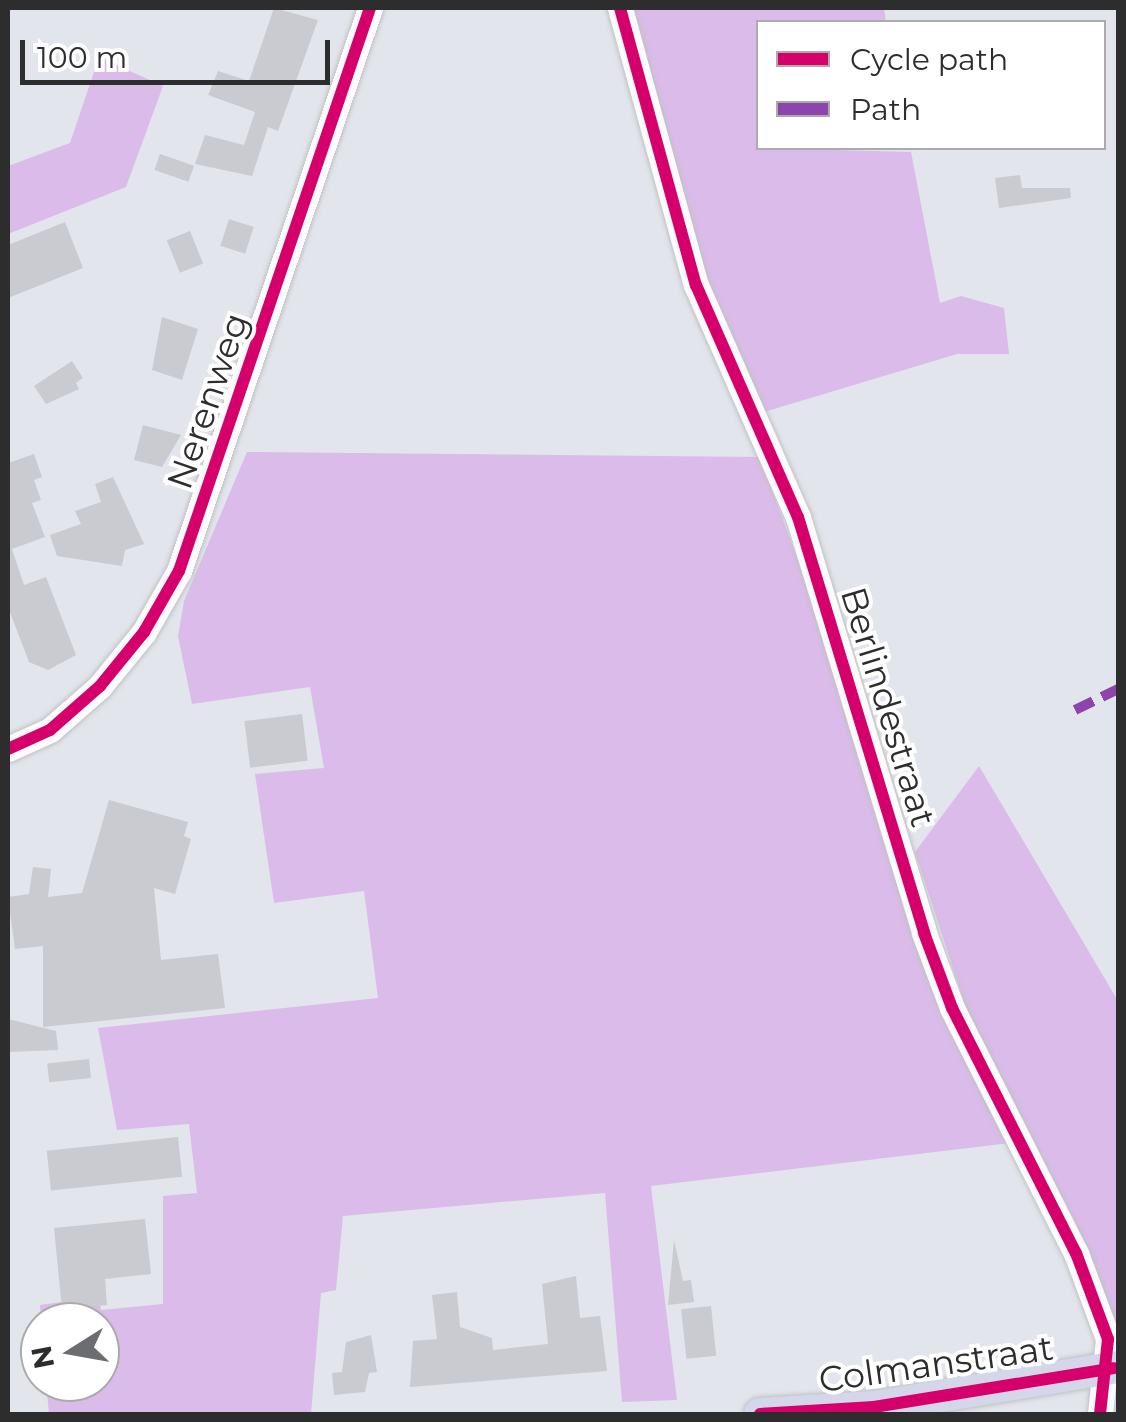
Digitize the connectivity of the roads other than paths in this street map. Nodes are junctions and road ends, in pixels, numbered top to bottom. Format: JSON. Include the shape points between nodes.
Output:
{"nodes":[{"id":1,"x":370,"y":8,"type":"edge"},
{"id":2,"x":620,"y":8,"type":"edge"},
{"id":3,"x":8,"y":749,"type":"edge"},
{"id":4,"x":1110,"y":1369,"type":"edge"},
{"id":5,"x":760,"y":1414,"type":"edge"},
{"id":6,"x":1100,"y":1414,"type":"edge"}],
"edges":[{"from":1,"to":3,"type":"street","name":"Nerenweg","via":[[179,570],[144,632],[100,686],[50,730]]},
{"from":2,"to":4,"type":"street","name":"Berlindestraat","via":[[696,285],[798,517],[924,933],[952,1008],[1076,1252],[1108,1339]]},
{"from":4,"to":5,"type":"main road","name":"Colmanstraat","via":[[874,1407]]},
{"from":4,"to":6,"type":"street","name":"Berlindestraat"}]}
